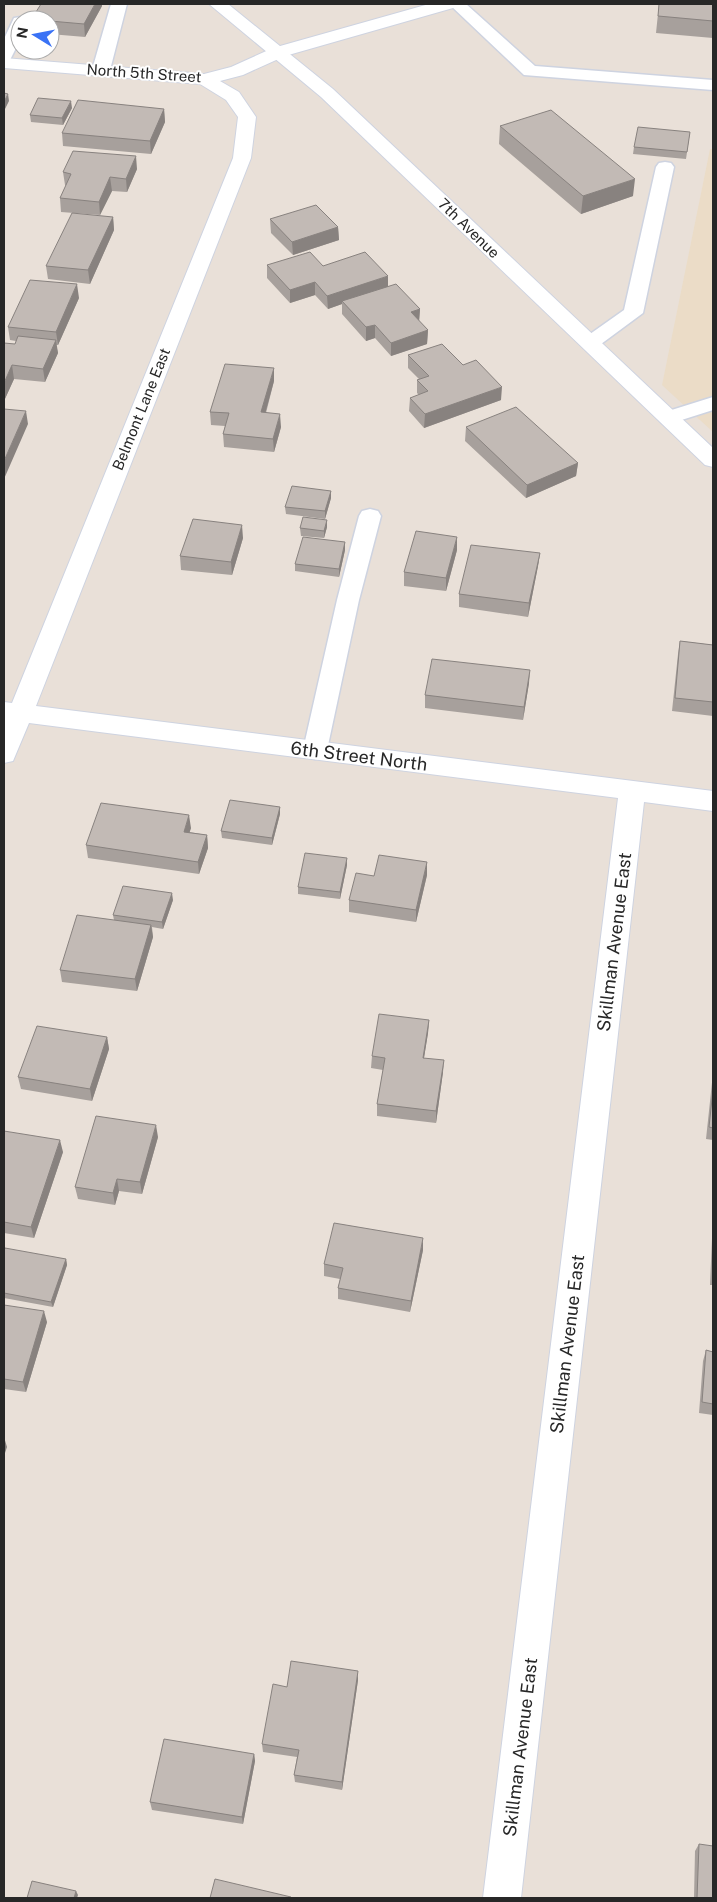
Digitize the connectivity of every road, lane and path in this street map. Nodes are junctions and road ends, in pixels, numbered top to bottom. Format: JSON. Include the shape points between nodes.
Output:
{"nodes":[{"id":1,"x":119,"y":4,"type":"edge"},
{"id":2,"x":218,"y":4,"type":"edge"},
{"id":3,"x":447,"y":4,"type":"edge"},
{"id":4,"x":457,"y":4,"type":"edge"},
{"id":5,"x":10,"y":43,"type":"edge"},
{"id":6,"x":279,"y":52,"type":"junction"},
{"id":7,"x":4,"y":56,"type":"edge"},
{"id":8,"x":4,"y":63,"type":"edge"},
{"id":9,"x":101,"y":70,"type":"junction"},
{"id":10,"x":204,"y":79,"type":"junction"},
{"id":11,"x":713,"y":85,"type":"edge"},
{"id":12,"x":665,"y":166,"type":"dead end"},
{"id":13,"x":590,"y":343,"type":"junction"},
{"id":14,"x":713,"y":403,"type":"edge"},
{"id":15,"x":669,"y":418,"type":"junction"},
{"id":16,"x":713,"y":460,"type":"edge"},
{"id":17,"x":370,"y":516,"type":"dead end"},
{"id":18,"x":12,"y":712,"type":"edge"},
{"id":19,"x":315,"y":750,"type":"junction"},
{"id":20,"x":4,"y":754,"type":"edge"},
{"id":21,"x":632,"y":790,"type":"junction"},
{"id":22,"x":713,"y":801,"type":"edge"},
{"id":23,"x":502,"y":1898,"type":"edge"}],
"edges":[{"from":1,"to":9,"type":"lane"},
{"from":2,"to":6,"type":"street","name":"7th Avenue"},
{"from":3,"to":6,"type":"street"},
{"from":4,"to":11,"type":"lane","via":[[530,71]]},
{"from":5,"to":7,"type":"lane"},
{"from":6,"to":10,"type":"street","name":"North 5th Street","via":[[237,71]]},
{"from":6,"to":13,"type":"street","name":"7th Avenue","via":[[327,93]]},
{"from":8,"to":9,"type":"street","name":"North 5th Street"},
{"from":9,"to":10,"type":"street","name":"North 5th Street"},
{"from":10,"to":18,"type":"street","name":"Belmont Lane East","via":[[233,96],[246,117],[242,158]]},
{"from":12,"to":13,"type":"lane","via":[[632,313]]},
{"from":13,"to":15,"type":"street","name":"7th Avenue"},
{"from":14,"to":15,"type":"lane"},
{"from":15,"to":16,"type":"street","name":"7th Avenue"},
{"from":17,"to":19,"type":"lane"},
{"from":18,"to":19,"type":"street","name":"6th Street North"},
{"from":18,"to":20,"type":"street","name":"Belmont Lane East"},
{"from":19,"to":21,"type":"street","name":"6th Street North"},
{"from":21,"to":22,"type":"street","name":"6th Street North"},
{"from":21,"to":23,"type":"street","name":"Skillman Avenue East"}]}
